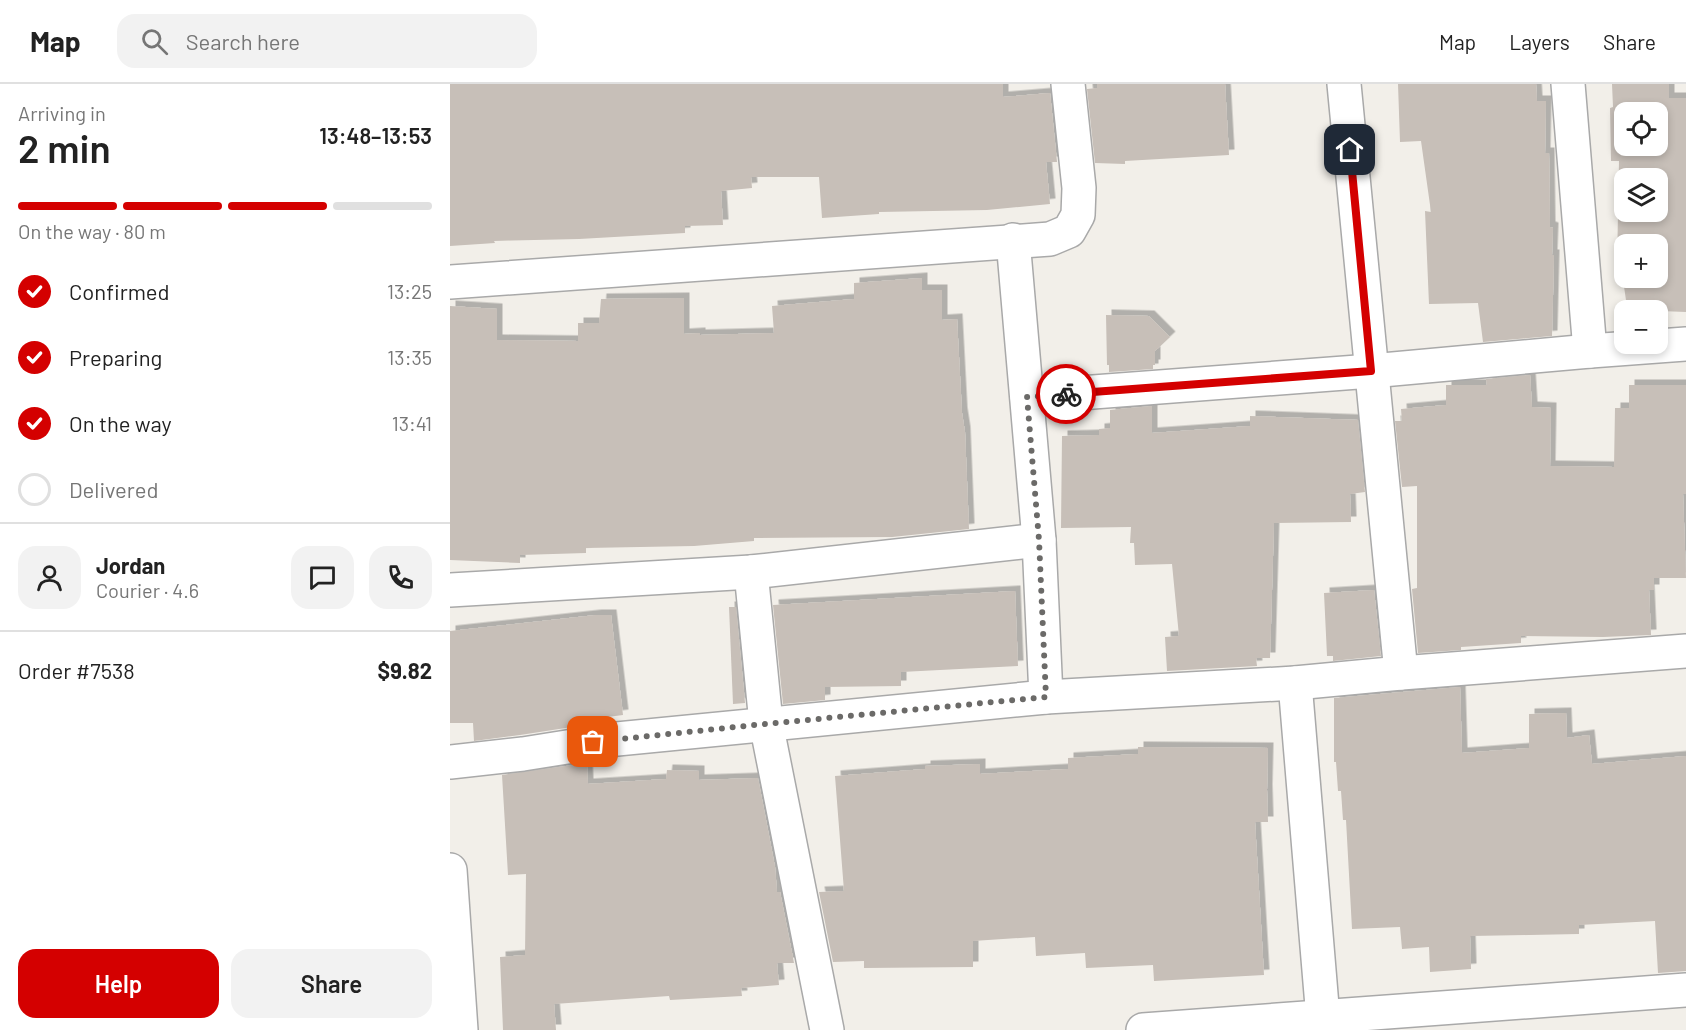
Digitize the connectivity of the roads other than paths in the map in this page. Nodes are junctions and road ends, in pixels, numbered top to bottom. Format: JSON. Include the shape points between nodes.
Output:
{"nodes":[{"id":1,"x":1068,"y":84,"type":"edge"},
{"id":2,"x":1344,"y":84,"type":"edge"},
{"id":3,"x":1568,"y":84,"type":"edge"},
{"id":4,"x":1013,"y":240,"type":"junction"},
{"id":5,"x":450,"y":282,"type":"edge"},
{"id":6,"x":1686,"y":344,"type":"edge"},
{"id":7,"x":1590,"y":351,"type":"junction"},
{"id":8,"x":1371,"y":371,"type":"junction"},
{"id":9,"x":1027,"y":397,"type":"junction"},
{"id":10,"x":1039,"y":540,"type":"junction"},
{"id":11,"x":751,"y":572,"type":"junction"},
{"id":12,"x":450,"y":590,"type":"edge"},
{"id":13,"x":1686,"y":651,"type":"edge"},
{"id":14,"x":1401,"y":673,"type":"junction"},
{"id":15,"x":1295,"y":683,"type":"junction"},
{"id":16,"x":1046,"y":697,"type":"junction"},
{"id":17,"x":766,"y":723,"type":"junction"},
{"id":18,"x":450,"y":762,"type":"edge"},
{"id":19,"x":450,"y":870,"type":"edge"},
{"id":20,"x":1686,"y":990,"type":"edge"},
{"id":21,"x":1323,"y":1024,"type":"edge"},
{"id":22,"x":461,"y":1030,"type":"edge"},
{"id":23,"x":827,"y":1030,"type":"edge"},
{"id":24,"x":1143,"y":1030,"type":"edge"}],
"edges":[{"from":1,"to":4,"type":"street","via":[[1079,188],[1078,215],[1069,231],[1050,239]]},
{"from":2,"to":8,"type":"street"},
{"from":3,"to":7,"type":"street"},
{"from":4,"to":5,"type":"street"},
{"from":4,"to":9,"type":"street"},
{"from":6,"to":7,"type":"street"},
{"from":7,"to":8,"type":"street"},
{"from":8,"to":9,"type":"street"},
{"from":8,"to":14,"type":"street"},
{"from":9,"to":10,"type":"street"},
{"from":10,"to":11,"type":"street"},
{"from":10,"to":16,"type":"street"},
{"from":11,"to":12,"type":"street"},
{"from":11,"to":17,"type":"street"},
{"from":13,"to":14,"type":"street"},
{"from":14,"to":15,"type":"street"},
{"from":15,"to":16,"type":"street"},
{"from":15,"to":21,"type":"street"},
{"from":16,"to":17,"type":"street"},
{"from":17,"to":18,"type":"street"},
{"from":17,"to":23,"type":"street"},
{"from":19,"to":22,"type":"street"},
{"from":20,"to":21,"type":"street"},
{"from":21,"to":24,"type":"street"}]}
